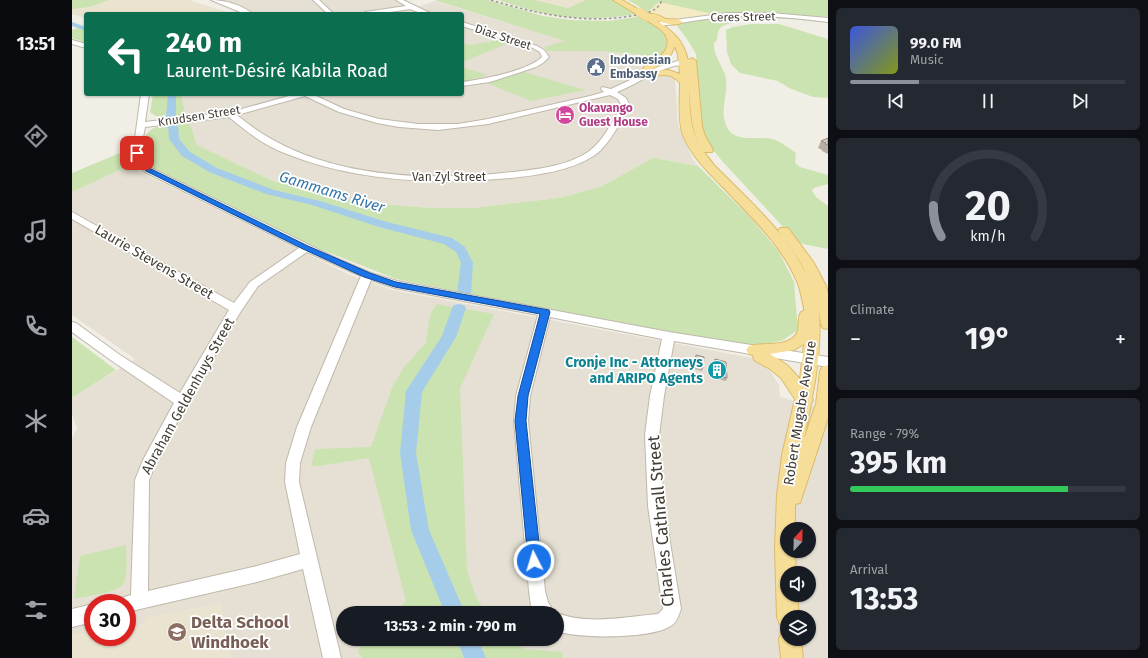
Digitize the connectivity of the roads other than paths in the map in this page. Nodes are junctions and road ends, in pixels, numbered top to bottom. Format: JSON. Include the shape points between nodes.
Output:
{"nodes":[{"id":1,"x":214,"y":0,"type":"edge"},
{"id":2,"x":316,"y":0,"type":"edge"},
{"id":3,"x":399,"y":0,"type":"edge"},
{"id":4,"x":617,"y":0,"type":"edge"},
{"id":5,"x":624,"y":0,"type":"edge"},
{"id":6,"x":411,"y":7,"type":"junction"},
{"id":7,"x":246,"y":12,"type":"edge"},
{"id":8,"x":330,"y":12,"type":"edge"},
{"id":9,"x":378,"y":12,"type":"edge"},
{"id":10,"x":424,"y":12,"type":"edge"},
{"id":11,"x":646,"y":14,"type":"junction"},
{"id":12,"x":828,"y":20,"type":"edge"},
{"id":13,"x":679,"y":22,"type":"junction"},
{"id":14,"x":464,"y":25,"type":"edge"},
{"id":15,"x":663,"y":26,"type":"junction"},
{"id":16,"x":72,"y":42,"type":"edge"},
{"id":17,"x":84,"y":45,"type":"edge"},
{"id":18,"x":688,"y":61,"type":"junction"},
{"id":19,"x":647,"y":71,"type":"junction"},
{"id":20,"x":684,"y":82,"type":"junction"},
{"id":21,"x":464,"y":84,"type":"edge"},
{"id":22,"x":609,"y":90,"type":"junction"},
{"id":23,"x":145,"y":96,"type":"edge"},
{"id":24,"x":279,"y":96,"type":"edge"},
{"id":25,"x":297,"y":96,"type":"edge"},
{"id":26,"x":310,"y":96,"type":"edge"},
{"id":27,"x":316,"y":96,"type":"edge"},
{"id":28,"x":320,"y":96,"type":"edge"},
{"id":29,"x":327,"y":100,"type":"junction"},
{"id":30,"x":268,"y":103,"type":"junction"},
{"id":31,"x":348,"y":113,"type":"junction"},
{"id":32,"x":231,"y":114,"type":"junction"},
{"id":33,"x":141,"y":120,"type":"junction"},
{"id":34,"x":164,"y":122,"type":"junction"},
{"id":35,"x":137,"y":144,"type":"junction"},
{"id":36,"x":73,"y":217,"type":"edge"},
{"id":37,"x":306,"y":248,"type":"junction"},
{"id":38,"x":367,"y":275,"type":"junction"},
{"id":39,"x":806,"y":287,"type":"junction"},
{"id":40,"x":236,"y":309,"type":"junction"},
{"id":41,"x":545,"y":312,"type":"junction"},
{"id":42,"x":828,"y":316,"type":"edge"},
{"id":43,"x":72,"y":326,"type":"edge"},
{"id":44,"x":668,"y":336,"type":"junction"},
{"id":45,"x":757,"y":353,"type":"junction"},
{"id":46,"x":811,"y":361,"type":"junction"},
{"id":47,"x":828,"y":362,"type":"edge"},
{"id":48,"x":828,"y":366,"type":"edge"},
{"id":49,"x":828,"y":371,"type":"edge"},
{"id":50,"x":804,"y":400,"type":"junction"},
{"id":51,"x":182,"y":401,"type":"junction"},
{"id":52,"x":826,"y":401,"type":"edge"},
{"id":53,"x":786,"y":519,"type":"junction"},
{"id":54,"x":310,"y":559,"type":"junction"},
{"id":55,"x":134,"y":594,"type":"edge"},
{"id":56,"x":136,"y":602,"type":"edge"},
{"id":57,"x":540,"y":606,"type":"edge"},
{"id":58,"x":788,"y":610,"type":"edge"},
{"id":59,"x":84,"y":615,"type":"edge"},
{"id":60,"x":72,"y":618,"type":"edge"},
{"id":61,"x":564,"y":626,"type":"edge"},
{"id":62,"x":791,"y":646,"type":"edge"},
{"id":63,"x":332,"y":658,"type":"edge"},
{"id":64,"x":792,"y":658,"type":"edge"}],
"edges":[{"from":1,"to":7,"type":"street"},
{"from":2,"to":8,"type":"street"},
{"from":3,"to":6,"type":"street"},
{"from":4,"to":11,"type":"main road","name":"Robert Mugabe Avenue"},
{"from":5,"to":11,"type":"main road","name":"Robert Mugabe Avenue"},
{"from":6,"to":9,"type":"street"},
{"from":6,"to":10,"type":"street"},
{"from":11,"to":13,"type":"main road","via":[[665,21]]},
{"from":11,"to":15,"type":"main road","name":"Robert Mugabe Avenue"},
{"from":12,"to":13,"type":"street","name":"Ceres Street","via":[[742,15]]},
{"from":13,"to":15,"type":"street","name":"Ceres Street"},
{"from":14,"to":21,"type":"street","name":"Diaz Street","via":[[535,48],[542,51],[546,57],[534,66],[487,80]]},
{"from":15,"to":18,"type":"main road","name":"Robert Mugabe Avenue","via":[[679,44]]},
{"from":15,"to":19,"type":"main road","via":[[671,42],[669,50],[662,60]]},
{"from":16,"to":17,"type":"street"},
{"from":18,"to":19,"type":"street"},
{"from":18,"to":20,"type":"main road","name":"Robert Mugabe Avenue"},
{"from":18,"to":42,"type":"main road","name":"Robert Mugabe Avenue","via":[[697,126],[704,144],[717,162],[799,250],[818,282]]},
{"from":19,"to":20,"type":"main road","via":[[668,73],[678,76]]},
{"from":19,"to":22,"type":"street"},
{"from":20,"to":39,"type":"main road","name":"Robert Mugabe Avenue","via":[[686,127],[690,139],[786,250]]},
{"from":22,"to":29,"type":"street","via":[[476,119],[435,123],[383,117]]},
{"from":22,"to":31,"type":"street","via":[[512,116],[437,128],[400,125]]},
{"from":22,"to":32,"type":"street","name":"Van Zyl Street","via":[[626,106],[593,152],[561,167],[481,178],[410,177],[341,168],[291,153],[265,140]]},
{"from":23,"to":33,"type":"street"},
{"from":24,"to":30,"type":"street"},
{"from":25,"to":30,"type":"street","name":"Knudsen Street"},
{"from":26,"to":31,"type":"street"},
{"from":27,"to":29,"type":"street"},
{"from":28,"to":29,"type":"street"},
{"from":30,"to":31,"type":"street","via":[[310,102]]},
{"from":30,"to":32,"type":"street","name":"Knudsen Street"},
{"from":32,"to":34,"type":"street","name":"Knudsen Street"},
{"from":33,"to":34,"type":"street","name":"Knudsen Street"},
{"from":33,"to":35,"type":"street"},
{"from":34,"to":35,"type":"street","via":[[152,129]]},
{"from":35,"to":37,"type":"street","via":[[139,162],[148,170]]},
{"from":36,"to":40,"type":"street","name":"Laurie Stevens Street"},
{"from":37,"to":38,"type":"street"},
{"from":37,"to":40,"type":"street","name":"Abraham Geldenhuys Street","via":[[254,284]]},
{"from":38,"to":41,"type":"street","via":[[395,284]]},
{"from":38,"to":54,"type":"street","via":[[304,426],[293,463],[292,482]]},
{"from":39,"to":45,"type":"main road","via":[[804,334],[800,339],[783,347]]},
{"from":39,"to":46,"type":"main road","name":"Robert Mugabe Avenue","via":[[814,326]]},
{"from":40,"to":51,"type":"street","name":"Abraham Geldenhuys Street"},
{"from":41,"to":44,"type":"street"},
{"from":41,"to":57,"type":"street","via":[[523,396],[521,421]]},
{"from":43,"to":51,"type":"street"},
{"from":44,"to":45,"type":"street"},
{"from":44,"to":61,"type":"street","name":"Charles Cathrall Street","via":[[652,435],[656,506],[672,609],[668,618],[660,622],[580,628]]},
{"from":45,"to":46,"type":"street"},
{"from":45,"to":50,"type":"main road","via":[[785,372]]},
{"from":46,"to":47,"type":"street"},
{"from":46,"to":48,"type":"street"},
{"from":46,"to":50,"type":"main road","name":"Robert Mugabe Avenue"},
{"from":49,"to":52,"type":"main road","name":"Robert Mugabe Avenue"},
{"from":50,"to":53,"type":"main road","name":"Robert Mugabe Avenue","via":[[788,477]]},
{"from":51,"to":55,"type":"street","name":"Abraham Geldenhuys Street","via":[[142,480]]},
{"from":52,"to":53,"type":"main road","name":"Robert Mugabe Avenue"},
{"from":53,"to":58,"type":"main road","name":"Robert Mugabe Avenue"},
{"from":54,"to":56,"type":"street"},
{"from":54,"to":63,"type":"street"},
{"from":59,"to":60,"type":"street"},
{"from":62,"to":64,"type":"main road"}]}
